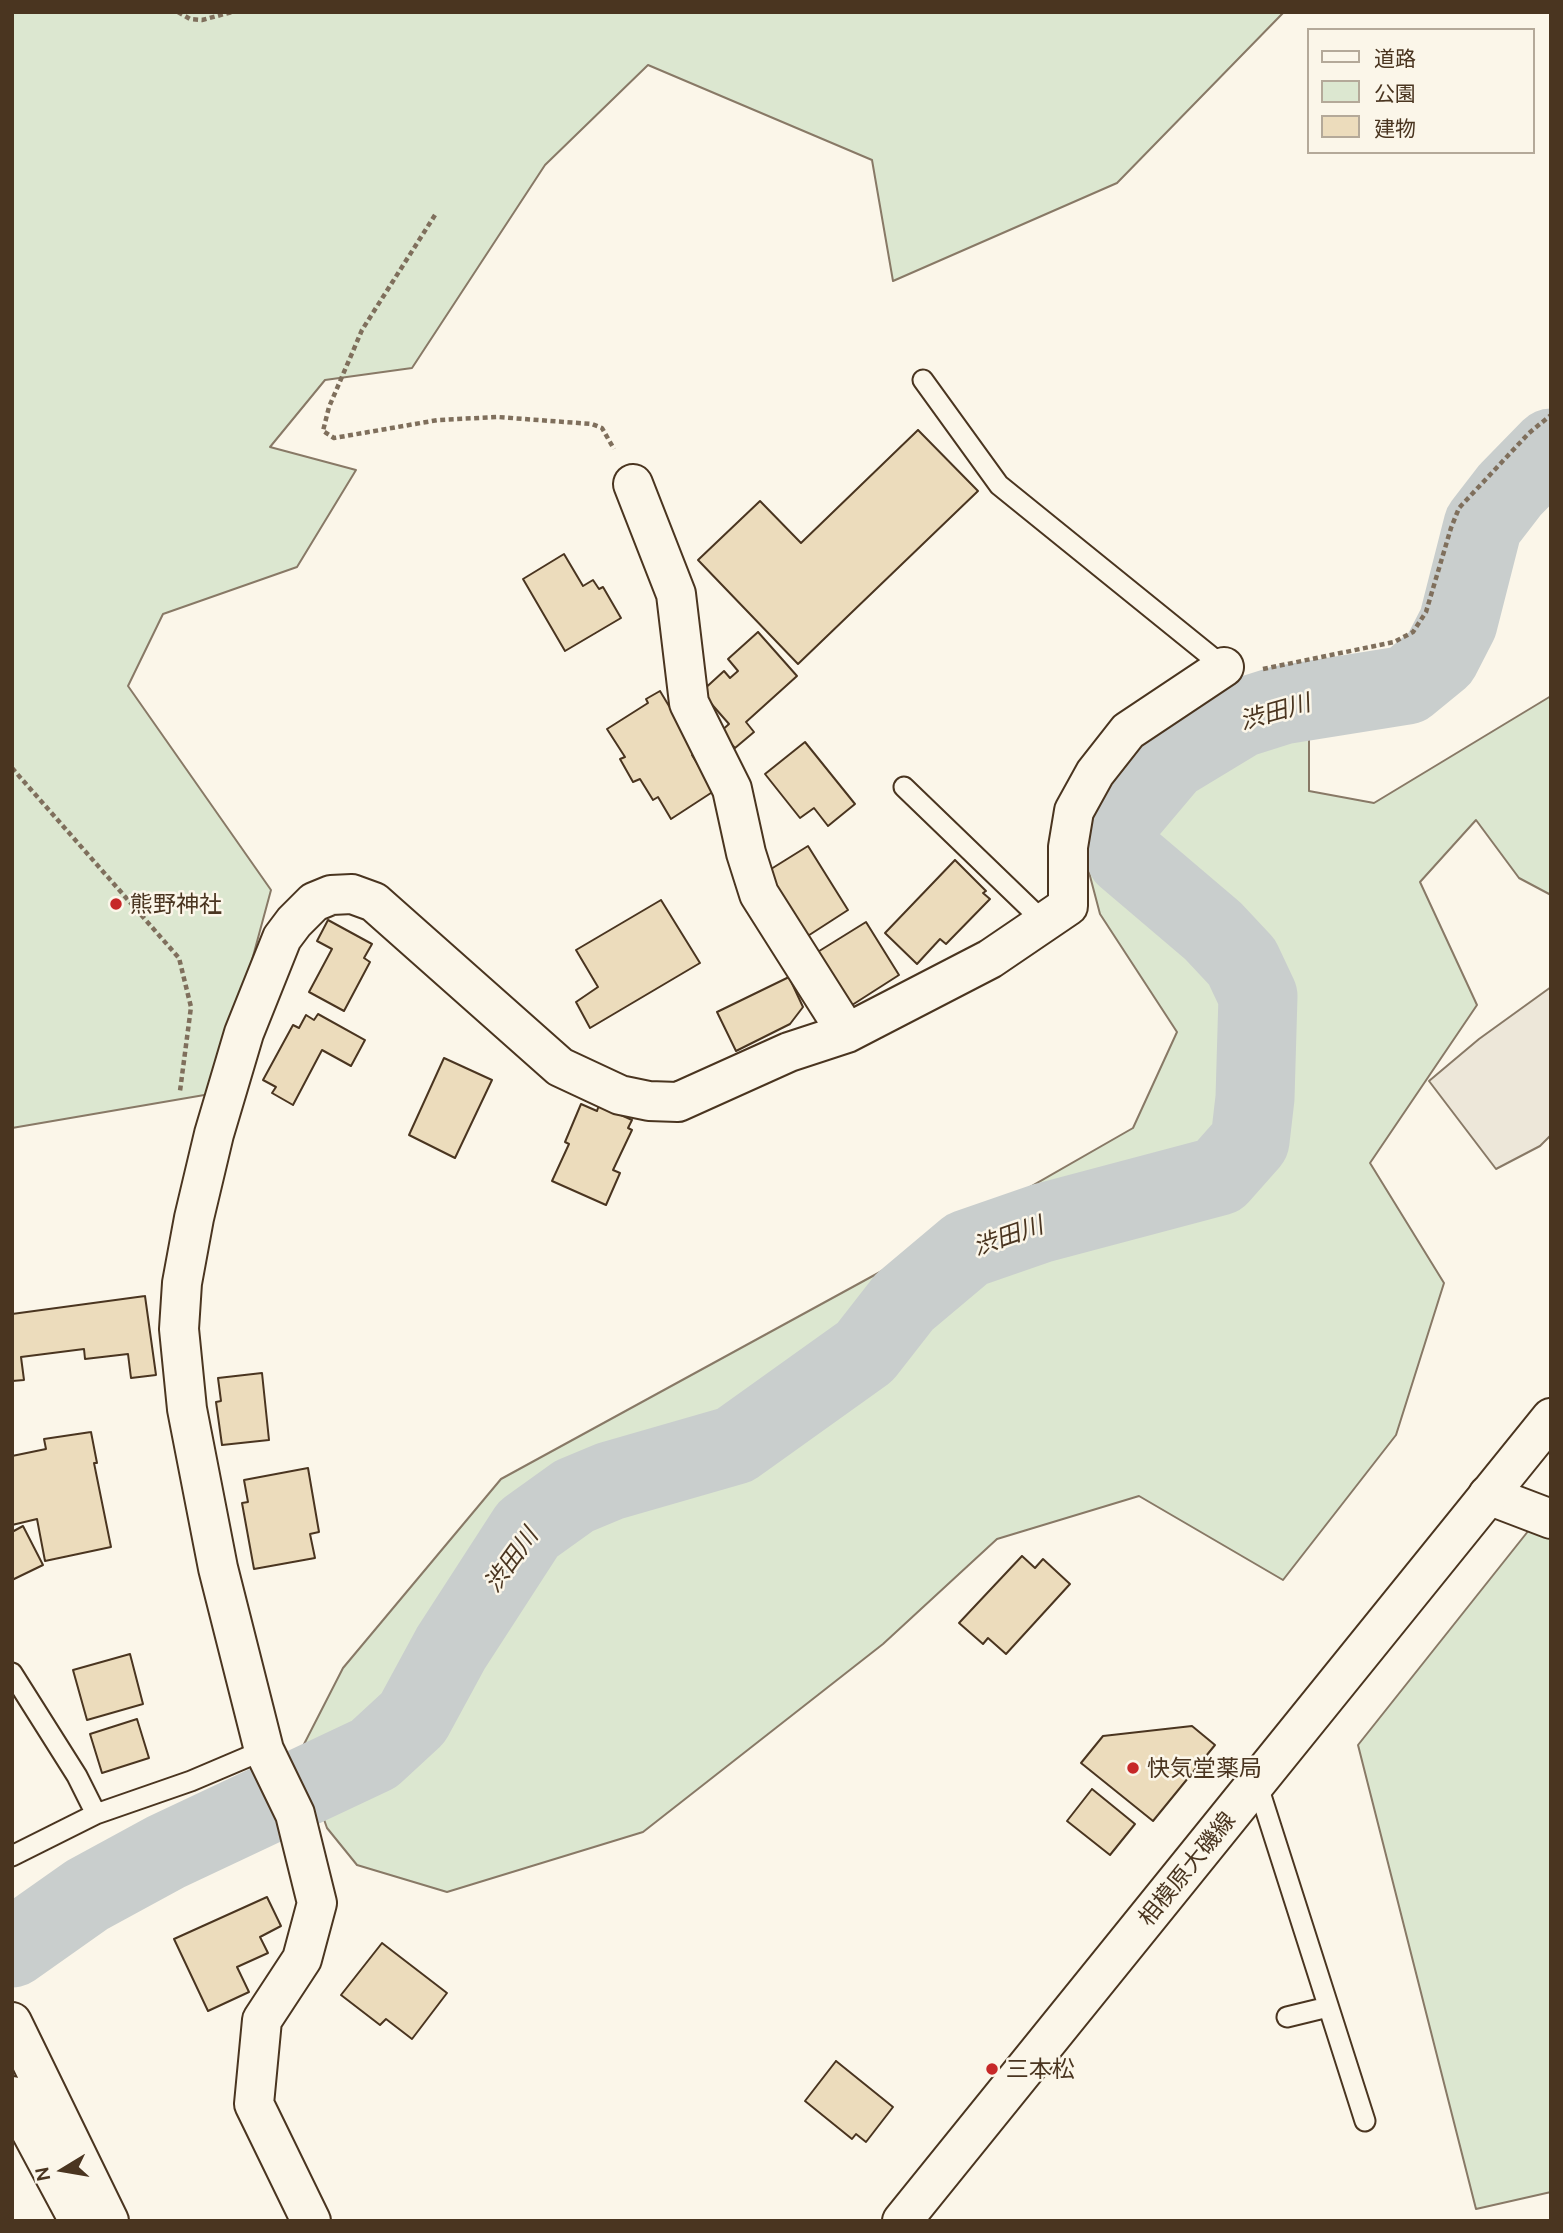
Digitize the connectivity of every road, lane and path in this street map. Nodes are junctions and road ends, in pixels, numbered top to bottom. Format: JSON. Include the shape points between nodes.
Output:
{"nodes":[{"id":1,"x":178,"y":12,"type":"edge"},
{"id":2,"x":232,"y":12,"type":"edge"},
{"id":3,"x":435,"y":215,"type":"dead end"},
{"id":4,"x":923,"y":380,"type":"dead end"},
{"id":5,"x":1551,"y":415,"type":"edge"},
{"id":6,"x":633,"y":484,"type":"joint"},
{"id":7,"x":1224,"y":667,"type":"junction"},
{"id":8,"x":12,"y":768,"type":"edge"},
{"id":9,"x":904,"y":787,"type":"dead end"},
{"id":10,"x":1044,"y":922,"type":"junction"},
{"id":11,"x":847,"y":1033,"type":"junction"},
{"id":12,"x":179,"y":1099,"type":"dead end"},
{"id":13,"x":1551,"y":1418,"type":"edge"},
{"id":14,"x":1488,"y":1494,"type":"junction"},
{"id":15,"x":1551,"y":1519,"type":"edge"},
{"id":16,"x":12,"y":1673,"type":"edge"},
{"id":17,"x":268,"y":1758,"type":"junction"},
{"id":18,"x":1257,"y":1783,"type":"junction"},
{"id":19,"x":96,"y":1814,"type":"junction"},
{"id":20,"x":12,"y":1856,"type":"edge"},
{"id":21,"x":1328,"y":2007,"type":"junction"},
{"id":22,"x":1287,"y":2017,"type":"dead end"},
{"id":23,"x":12,"y":2022,"type":"edge"},
{"id":24,"x":23,"y":2094,"type":"edge"},
{"id":25,"x":1366,"y":2121,"type":"dead end"},
{"id":26,"x":79,"y":2221,"type":"edge"},
{"id":27,"x":109,"y":2221,"type":"edge"},
{"id":28,"x":311,"y":2221,"type":"edge"},
{"id":29,"x":902,"y":2221,"type":"edge"}],
"edges":[{"from":1,"to":2,"type":"path","via":[[202,20]]},
{"from":3,"to":6,"type":"path","via":[[362,330],[323,431],[334,438],[438,420],[498,417],[592,424],[602,428]]},
{"from":4,"to":7,"type":"lane","via":[[999,485]]},
{"from":5,"to":7,"type":"path","via":[[1459,508],[1426,612],[1413,632],[1394,642],[1254,671]]},
{"from":6,"to":11,"type":"main road","via":[[676,594],[689,703],[732,789],[759,894]]},
{"from":7,"to":10,"type":"main road","via":[[1128,731],[1094,773],[1074,811],[1068,847],[1068,906]]},
{"from":8,"to":12,"type":"path","via":[[179,958],[191,1007]]},
{"from":9,"to":10,"type":"lane"},
{"from":10,"to":11,"type":"main road","via":[[990,959]]},
{"from":11,"to":17,"type":"main road","via":[[789,1052],[678,1102],[649,1101],[620,1095],[560,1067],[374,902],[352,894],[331,895],[314,902],[294,922],[282,938],[244,1033],[214,1135],[182,1283],[179,1329],[187,1409],[218,1568]]},
{"from":13,"to":14,"type":"main road","name":"相模原大磯線"},
{"from":14,"to":15,"type":"main road"},
{"from":14,"to":18,"type":"main road","name":"相模原大磯線"},
{"from":16,"to":19,"type":"lane"},
{"from":17,"to":19,"type":"lane"},
{"from":17,"to":28,"type":"main road","via":[[295,1814],[317,1903],[302,1959],[262,2020],[254,2104]]},
{"from":18,"to":21,"type":"lane"},
{"from":18,"to":29,"type":"main road","name":"相模原大磯線"},
{"from":19,"to":20,"type":"lane"},
{"from":21,"to":22,"type":"lane"},
{"from":21,"to":25,"type":"lane"},
{"from":23,"to":24,"type":"main road"},
{"from":24,"to":26,"type":"main road"},
{"from":24,"to":27,"type":"main road"}]}
